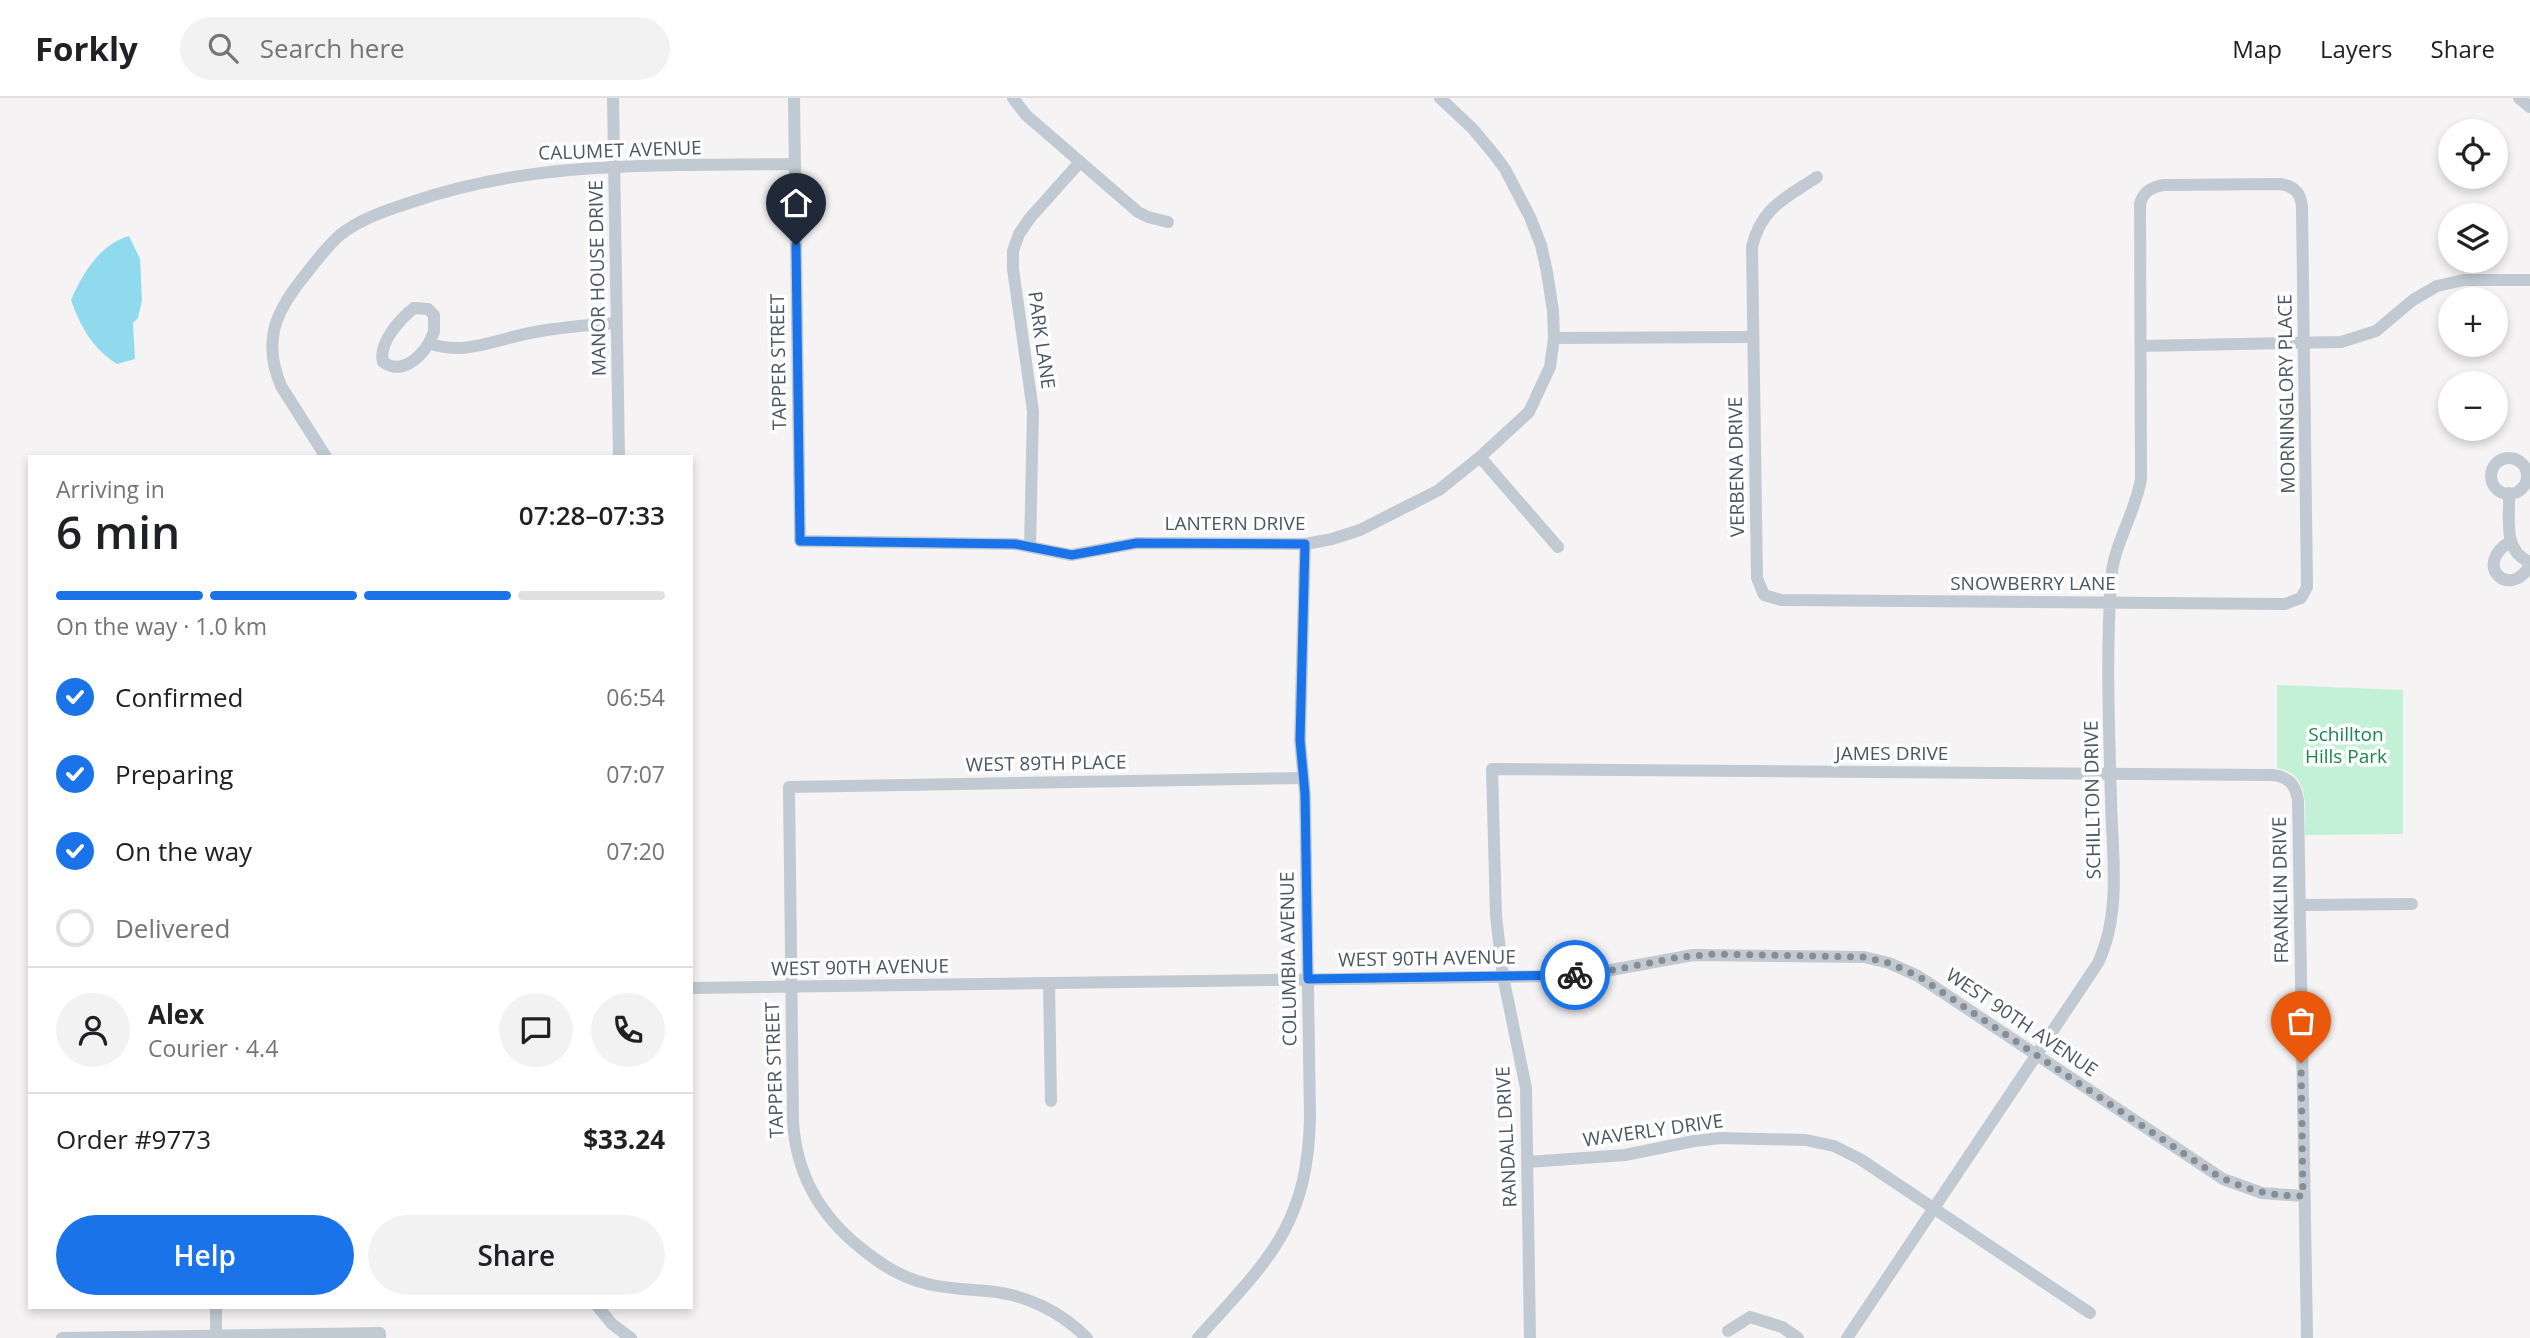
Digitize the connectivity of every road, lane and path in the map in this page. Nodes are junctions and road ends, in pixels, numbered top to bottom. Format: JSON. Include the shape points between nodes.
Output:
{"nodes":[{"id":1,"x":613,"y":98,"type":"edge"},
{"id":2,"x":794,"y":98,"type":"edge"},
{"id":3,"x":1013,"y":98,"type":"edge"},
{"id":4,"x":1440,"y":98,"type":"edge"},
{"id":5,"x":2519,"y":98,"type":"edge"},
{"id":6,"x":2530,"y":107,"type":"edge"},
{"id":7,"x":1080,"y":162,"type":"junction"},
{"id":8,"x":795,"y":164,"type":"junction"},
{"id":9,"x":615,"y":166,"type":"junction"},
{"id":10,"x":1817,"y":177,"type":"dead end"},
{"id":11,"x":2296,"y":190,"type":"joint"},
{"id":12,"x":1168,"y":222,"type":"dead end"},
{"id":13,"x":2530,"y":280,"type":"edge"},
{"id":14,"x":616,"y":323,"type":"junction"},
{"id":15,"x":1753,"y":337,"type":"junction"},
{"id":16,"x":1554,"y":338,"type":"junction"},
{"id":17,"x":429,"y":343,"type":"junction"},
{"id":18,"x":2304,"y":344,"type":"junction"},
{"id":19,"x":2141,"y":346,"type":"junction"},
{"id":20,"x":325,"y":455,"type":"edge"},
{"id":21,"x":619,"y":455,"type":"edge"},
{"id":22,"x":1480,"y":457,"type":"junction"},
{"id":23,"x":2509,"y":493,"type":"dead end"},
{"id":24,"x":800,"y":541,"type":"joint"},
{"id":25,"x":2511,"y":541,"type":"junction"},
{"id":26,"x":1305,"y":544,"type":"junction"},
{"id":27,"x":1030,"y":547,"type":"junction"},
{"id":28,"x":1558,"y":547,"type":"dead end"},
{"id":29,"x":2530,"y":563,"type":"edge"},
{"id":30,"x":1764,"y":595,"type":"joint"},
{"id":31,"x":2301,"y":598,"type":"joint"},
{"id":32,"x":2110,"y":602,"type":"junction"},
{"id":33,"x":1492,"y":769,"type":"joint"},
{"id":34,"x":2110,"y":774,"type":"junction"},
{"id":35,"x":1303,"y":778,"type":"junction"},
{"id":36,"x":2290,"y":780,"type":"joint"},
{"id":37,"x":789,"y":787,"type":"joint"},
{"id":38,"x":2412,"y":904,"type":"dead end"},
{"id":39,"x":2300,"y":905,"type":"junction"},
{"id":40,"x":1503,"y":976,"type":"junction"},
{"id":41,"x":1308,"y":979,"type":"junction"},
{"id":42,"x":1049,"y":983,"type":"junction"},
{"id":43,"x":790,"y":987,"type":"junction"},
{"id":44,"x":693,"y":988,"type":"edge"},
{"id":45,"x":2036,"y":1055,"type":"junction"},
{"id":46,"x":1051,"y":1101,"type":"dead end"},
{"id":47,"x":1528,"y":1162,"type":"junction"},
{"id":48,"x":2303,"y":1196,"type":"junction"},
{"id":49,"x":1934,"y":1207,"type":"junction"},
{"id":50,"x":216,"y":1309,"type":"edge"},
{"id":51,"x":600,"y":1309,"type":"edge"},
{"id":52,"x":2090,"y":1314,"type":"dead end"},
{"id":53,"x":1728,"y":1331,"type":"dead end"},
{"id":54,"x":380,"y":1335,"type":"edge"},
{"id":55,"x":216,"y":1336,"type":"edge"},
{"id":56,"x":62,"y":1337,"type":"edge"},
{"id":57,"x":631,"y":1338,"type":"edge"},
{"id":58,"x":1087,"y":1338,"type":"edge"},
{"id":59,"x":1198,"y":1338,"type":"edge"},
{"id":60,"x":1530,"y":1338,"type":"edge"},
{"id":61,"x":1798,"y":1338,"type":"edge"},
{"id":62,"x":1847,"y":1338,"type":"edge"},
{"id":63,"x":2306,"y":1338,"type":"edge"}],
"edges":[{"from":1,"to":9,"type":"street","name":"MANOR HOUSE DRIVE"},
{"from":2,"to":8,"type":"street","name":"TAPPER STREET"},
{"from":3,"to":7,"type":"street"},
{"from":4,"to":16,"type":"street","name":"LANTERN DRIVE","via":[[1474,129],[1505,169],[1530,217],[1549,280]]},
{"from":5,"to":6,"type":"street"},
{"from":7,"to":12,"type":"street","via":[[1138,212]]},
{"from":7,"to":27,"type":"street","name":"PARK LANE","via":[[1024,226],[1013,251],[1032,411]]},
{"from":8,"to":9,"type":"street","name":"CALUMET AVENUE"},
{"from":8,"to":24,"type":"street","name":"TAPPER STREET"},
{"from":9,"to":14,"type":"street","name":"MANOR HOUSE DRIVE"},
{"from":9,"to":20,"type":"street","name":"CALUMET AVENUE","via":[[525,174],[447,191],[357,224],[325,249],[283,305],[271,344],[281,386]]},
{"from":10,"to":15,"type":"street","name":"VERBENA DRIVE","via":[[1777,203],[1760,221],[1751,255]]},
{"from":11,"to":18,"type":"street","name":"MORNINGLORY PLACE","via":[[2302,207]]},
{"from":11,"to":19,"type":"street","name":"SCHILLTON DRIVE","via":[[2280,184],[2164,185],[2147,191],[2140,204]]},
{"from":13,"to":18,"type":"street","via":[[2464,279],[2437,286],[2363,337]]},
{"from":14,"to":17,"type":"street","via":[[533,332],[467,349],[450,350]]},
{"from":14,"to":21,"type":"street","name":"MANOR HOUSE DRIVE"},
{"from":15,"to":16,"type":"street"},
{"from":15,"to":30,"type":"street","name":"VERBENA DRIVE","via":[[1757,578]]},
{"from":16,"to":22,"type":"street","name":"LANTERN DRIVE","via":[[1550,367],[1534,405]]},
{"from":17,"to":17,"type":"street","via":[[422,355],[401,367],[383,362],[384,344],[414,309],[428,309],[434,315]]},
{"from":18,"to":19,"type":"street"},
{"from":18,"to":31,"type":"street","name":"MORNINGLORY PLACE","via":[[2307,587]]},
{"from":19,"to":32,"type":"street","name":"SCHILLTON DRIVE","via":[[2141,479],[2115,555]]},
{"from":22,"to":26,"type":"street","name":"LANTERN DRIVE","via":[[1439,490],[1400,512],[1349,534]]},
{"from":22,"to":28,"type":"street"},
{"from":23,"to":25,"type":"street"},
{"from":24,"to":27,"type":"street","name":"LANTERN DRIVE"},
{"from":25,"to":29,"type":"street","via":[[2518,556]]},
{"from":25,"to":29,"type":"street","via":[[2493,558],[2496,574],[2515,580]]},
{"from":26,"to":27,"type":"street","name":"LANTERN DRIVE","via":[[1137,543],[1072,555]]},
{"from":26,"to":35,"type":"street","name":"COLUMBIA AVENUE"},
{"from":30,"to":32,"type":"street","name":"SNOWBERRY LANE","via":[[1781,600]]},
{"from":31,"to":32,"type":"street","name":"SNOWBERRY LANE","via":[[2285,604]]},
{"from":32,"to":34,"type":"street","name":"SCHILLTON DRIVE"},
{"from":33,"to":34,"type":"street","name":"JAMES DRIVE"},
{"from":33,"to":40,"type":"street","name":"RANDALL DRIVE","via":[[1495,905]]},
{"from":34,"to":36,"type":"street","name":"JAMES DRIVE","via":[[2272,775]]},
{"from":34,"to":45,"type":"street","name":"SCHILLTON DRIVE","via":[[2113,900],[2109,932],[2098,962]]},
{"from":35,"to":37,"type":"street","name":"WEST 89TH PLACE"},
{"from":35,"to":41,"type":"street","name":"COLUMBIA AVENUE"},
{"from":36,"to":39,"type":"street","name":"FRANKLIN DRIVE","via":[[2298,800]]},
{"from":37,"to":43,"type":"street","name":"TAPPER STREET"},
{"from":38,"to":39,"type":"street"},
{"from":39,"to":48,"type":"street","name":"FRANKLIN DRIVE"},
{"from":40,"to":41,"type":"street","name":"WEST 90TH AVENUE"},
{"from":40,"to":45,"type":"street","name":"WEST 90TH AVENUE","via":[[1587,974],[1693,955],[1864,957],[1918,976]]},
{"from":40,"to":47,"type":"street","name":"RANDALL DRIVE","via":[[1525,1079]]},
{"from":41,"to":42,"type":"street","name":"WEST 90TH AVENUE"},
{"from":41,"to":59,"type":"street","name":"COLUMBIA AVENUE","via":[[1310,1133],[1301,1191],[1291,1220],[1262,1267]]},
{"from":42,"to":43,"type":"street","name":"WEST 90TH AVENUE"},
{"from":42,"to":46,"type":"street"},
{"from":43,"to":44,"type":"street","name":"WEST 90TH AVENUE"},
{"from":43,"to":58,"type":"street","name":"TAPPER STREET","via":[[794,1138],[802,1173],[825,1213],[873,1258],[909,1279],[1023,1298],[1064,1318]]},
{"from":45,"to":48,"type":"street","name":"WEST 90TH AVENUE","via":[[2222,1179],[2262,1193]]},
{"from":45,"to":49,"type":"street","name":"SCHILLTON DRIVE"},
{"from":47,"to":49,"type":"street","name":"WAVERLY DRIVE","via":[[1612,1157],[1706,1139],[1798,1139],[1852,1154]]},
{"from":47,"to":60,"type":"street","name":"RANDALL DRIVE"},
{"from":48,"to":63,"type":"street","name":"FRANKLIN DRIVE"},
{"from":49,"to":52,"type":"street","name":"WAVERLY DRIVE"},
{"from":49,"to":62,"type":"street","name":"SCHILLTON DRIVE"},
{"from":50,"to":55,"type":"street"},
{"from":51,"to":57,"type":"street"},
{"from":53,"to":61,"type":"street","via":[[1750,1317],[1782,1327]]},
{"from":54,"to":55,"type":"street"},
{"from":55,"to":56,"type":"street"}]}
